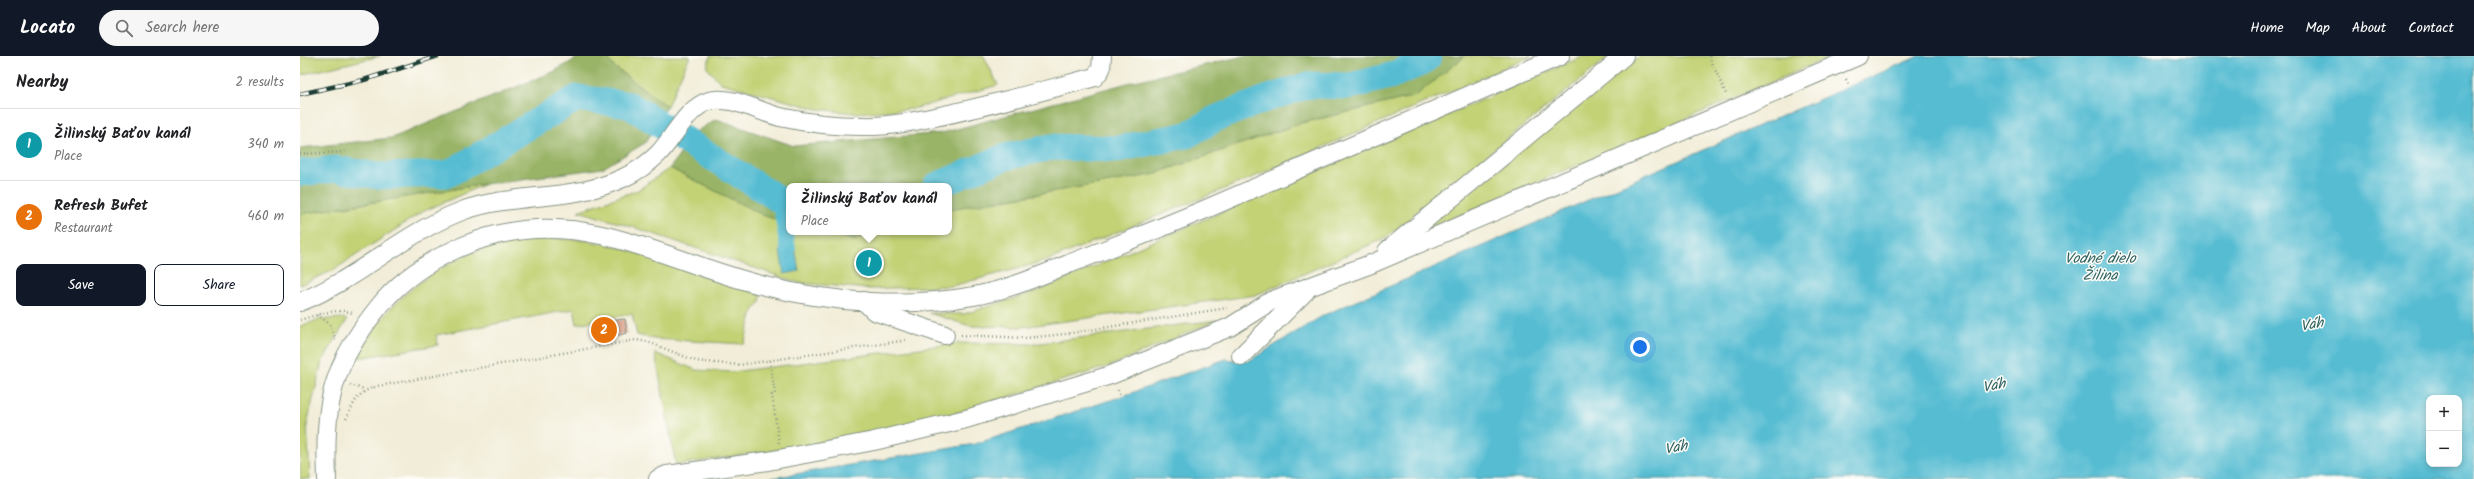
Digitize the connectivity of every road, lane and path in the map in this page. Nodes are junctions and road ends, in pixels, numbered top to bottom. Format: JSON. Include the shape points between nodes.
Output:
{"nodes":[{"id":1,"x":1102,"y":56,"type":"edge"},
{"id":2,"x":1560,"y":56,"type":"edge"},
{"id":3,"x":1624,"y":56,"type":"edge"},
{"id":4,"x":1709,"y":56,"type":"edge"},
{"id":5,"x":1858,"y":56,"type":"edge"},
{"id":6,"x":1733,"y":109,"type":"junction"},
{"id":7,"x":346,"y":152,"type":"dead end"},
{"id":8,"x":300,"y":154,"type":"edge"},
{"id":9,"x":1371,"y":264,"type":"junction"},
{"id":10,"x":1309,"y":288,"type":"junction"},
{"id":11,"x":864,"y":301,"type":"junction"},
{"id":12,"x":300,"y":302,"type":"edge"},
{"id":13,"x":1234,"y":307,"type":"dead end"},
{"id":14,"x":316,"y":315,"type":"junction"},
{"id":15,"x":357,"y":316,"type":"dead end"},
{"id":16,"x":300,"y":320,"type":"edge"},
{"id":17,"x":945,"y":335,"type":"joint"},
{"id":18,"x":914,"y":340,"type":"dead end"},
{"id":19,"x":336,"y":347,"type":"dead end"},
{"id":20,"x":1241,"y":356,"type":"dead end"},
{"id":21,"x":770,"y":361,"type":"junction"},
{"id":22,"x":344,"y":422,"type":"dead end"},
{"id":23,"x":783,"y":458,"type":"junction"},
{"id":24,"x":327,"y":479,"type":"edge"},
{"id":25,"x":658,"y":479,"type":"edge"}],
"edges":[{"from":1,"to":12,"type":"street","via":[[1101,69],[1095,77],[962,112],[902,124],[824,125],[780,117],[725,101],[711,100],[690,114],[660,153],[642,168],[622,179],[597,188],[498,201],[464,211],[433,223],[336,286]]},
{"from":2,"to":11,"type":"street","via":[[1176,221],[1030,279],[995,291],[960,298]]},
{"from":3,"to":9,"type":"street"},
{"from":4,"to":6,"type":"path"},
{"from":5,"to":6,"type":"street"},
{"from":6,"to":9,"type":"street"},
{"from":7,"to":8,"type":"path"},
{"from":9,"to":10,"type":"street"},
{"from":10,"to":20,"type":"street"},
{"from":10,"to":23,"type":"street","via":[[1271,301],[1230,327],[1111,375],[966,419],[874,441]]},
{"from":11,"to":17,"type":"street","via":[[874,311]]},
{"from":11,"to":24,"type":"street","via":[[814,297],[761,286],[615,236],[580,230],[542,228],[510,231],[475,240],[413,273],[389,295],[358,334],[339,369],[328,406],[325,444]]},
{"from":13,"to":17,"type":"path","via":[[1136,324],[1026,338]]},
{"from":14,"to":15,"type":"path","via":[[350,311]]},
{"from":14,"to":16,"type":"path"},
{"from":14,"to":19,"type":"path","via":[[330,324]]},
{"from":18,"to":21,"type":"path"},
{"from":21,"to":22,"type":"path","via":[[739,365],[696,361],[648,342],[636,340],[378,386],[364,390],[356,398]]},
{"from":21,"to":23,"type":"path","via":[[775,394],[772,395]]},
{"from":23,"to":25,"type":"street","via":[[667,475]]}]}
